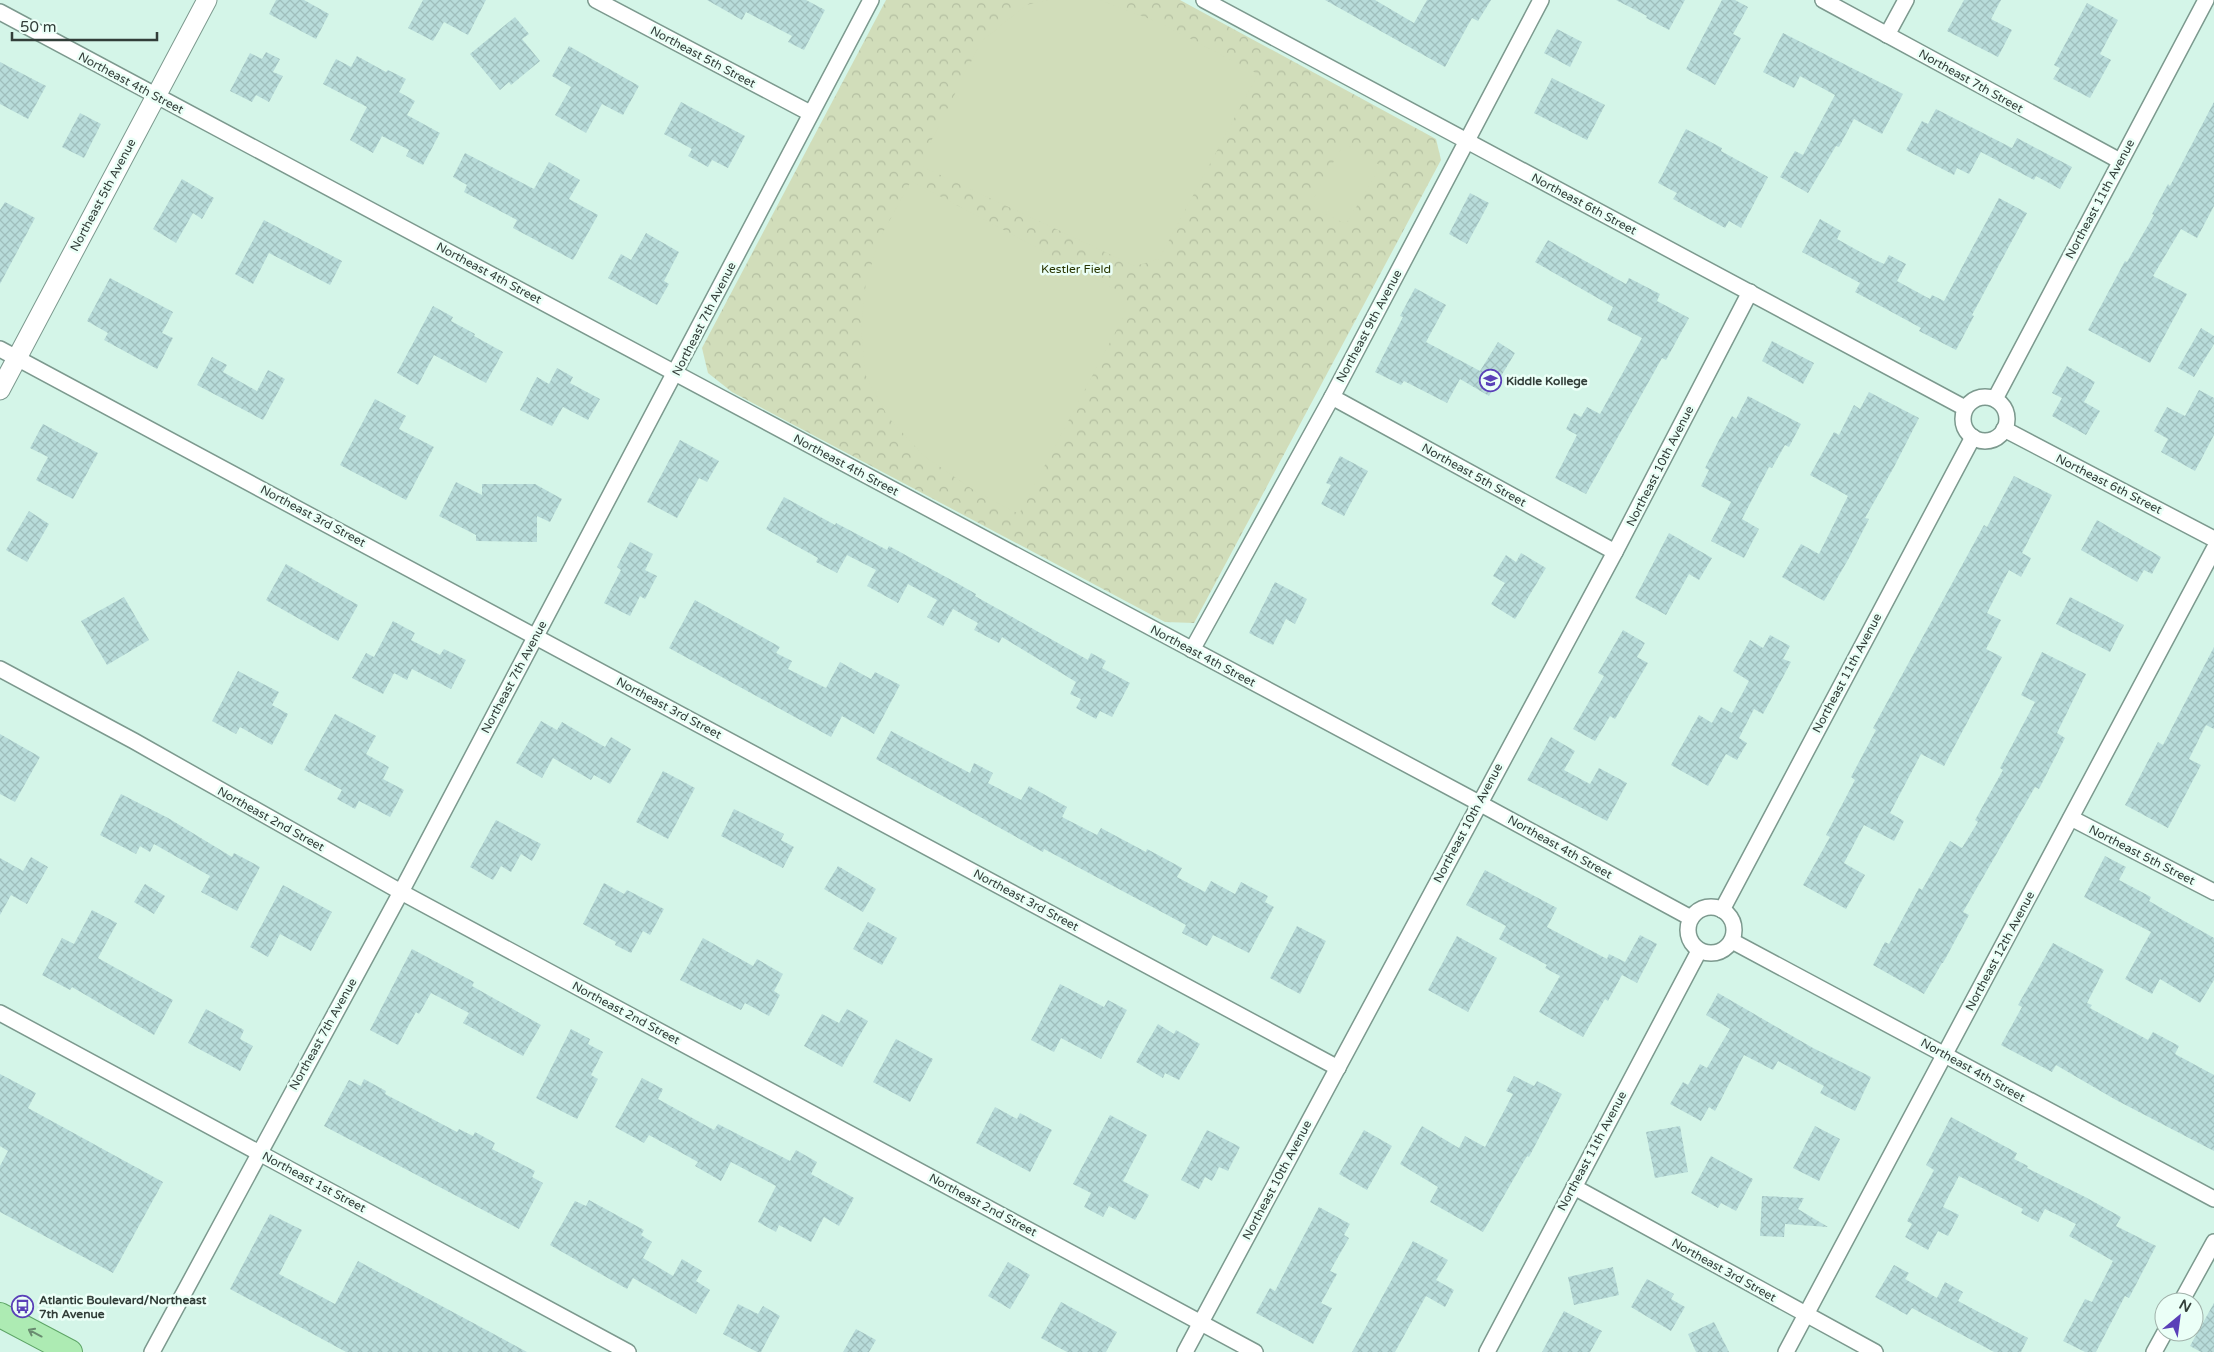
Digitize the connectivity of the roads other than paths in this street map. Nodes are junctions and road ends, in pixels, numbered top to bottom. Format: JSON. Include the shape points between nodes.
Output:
{"nodes":[{"id":1,"x":208,"y":0,"type":"edge"},
{"id":2,"x":596,"y":0,"type":"edge"},
{"id":3,"x":871,"y":0,"type":"edge"},
{"id":4,"x":1204,"y":0,"type":"edge"},
{"id":5,"x":1541,"y":0,"type":"edge"},
{"id":6,"x":1823,"y":0,"type":"edge"},
{"id":7,"x":1906,"y":0,"type":"edge"},
{"id":8,"x":2206,"y":0,"type":"edge"},
{"id":9,"x":0,"y":12,"type":"edge"},
{"id":10,"x":1888,"y":35,"type":"junction"},
{"id":11,"x":156,"y":96,"type":"junction"},
{"id":12,"x":810,"y":113,"type":"junction"},
{"id":13,"x":1467,"y":142,"type":"junction"},
{"id":14,"x":2120,"y":162,"type":"junction"},
{"id":15,"x":1750,"y":292,"type":"junction"},
{"id":16,"x":0,"y":349,"type":"edge"},
{"id":17,"x":17,"y":358,"type":"junction"},
{"id":18,"x":676,"y":373,"type":"junction"},
{"id":19,"x":0,"y":390,"type":"edge"},
{"id":20,"x":1332,"y":397,"type":"junction"},
{"id":21,"x":1994,"y":399,"type":"junction"},
{"id":22,"x":1965,"y":408,"type":"junction"},
{"id":23,"x":2004,"y":429,"type":"junction"},
{"id":24,"x":1973,"y":438,"type":"junction"},
{"id":25,"x":2214,"y":539,"type":"edge"},
{"id":26,"x":2214,"y":549,"type":"edge"},
{"id":27,"x":1615,"y":552,"type":"junction"},
{"id":28,"x":536,"y":636,"type":"junction"},
{"id":29,"x":1192,"y":650,"type":"junction"},
{"id":30,"x":0,"y":669,"type":"edge"},
{"id":31,"x":1479,"y":803,"type":"junction"},
{"id":32,"x":2071,"y":818,"type":"junction"},
{"id":33,"x":401,"y":892,"type":"junction"},
{"id":34,"x":2214,"y":892,"type":"edge"},
{"id":35,"x":1722,"y":910,"type":"junction"},
{"id":36,"x":1691,"y":918,"type":"junction"},
{"id":37,"x":1732,"y":941,"type":"junction"},
{"id":38,"x":1700,"y":951,"type":"junction"},
{"id":39,"x":0,"y":1013,"type":"edge"},
{"id":40,"x":1945,"y":1055,"type":"junction"},
{"id":41,"x":1338,"y":1068,"type":"junction"},
{"id":42,"x":259,"y":1152,"type":"junction"},
{"id":43,"x":1574,"y":1186,"type":"junction"},
{"id":44,"x":2214,"y":1199,"type":"edge"},
{"id":45,"x":2214,"y":1242,"type":"edge"},
{"id":46,"x":2186,"y":1292,"type":"edge"},
{"id":47,"x":0,"y":1314,"type":"edge"},
{"id":48,"x":1806,"y":1315,"type":"junction"},
{"id":49,"x":1201,"y":1323,"type":"junction"},
{"id":50,"x":70,"y":1352,"type":"edge"},
{"id":51,"x":152,"y":1352,"type":"edge"},
{"id":52,"x":628,"y":1352,"type":"edge"},
{"id":53,"x":1185,"y":1352,"type":"edge"},
{"id":54,"x":1255,"y":1352,"type":"edge"},
{"id":55,"x":1486,"y":1352,"type":"edge"},
{"id":56,"x":1786,"y":1352,"type":"edge"},
{"id":57,"x":1874,"y":1352,"type":"edge"}],
"edges":[{"from":1,"to":11,"type":"street","name":"Northeast 5th Avenue"},
{"from":2,"to":12,"type":"street","name":"Northeast 5th Street"},
{"from":3,"to":12,"type":"street","name":"Northeast 7th Avenue"},
{"from":4,"to":13,"type":"street","name":"Northeast 6th Street"},
{"from":5,"to":13,"type":"street","name":"Northeast 9th Avenue"},
{"from":6,"to":10,"type":"street","name":"Northeast 7th Street"},
{"from":7,"to":10,"type":"street"},
{"from":8,"to":14,"type":"street","name":"Northeast 11th Avenue"},
{"from":9,"to":11,"type":"street","name":"Northeast 4th Street"},
{"from":10,"to":14,"type":"street","name":"Northeast 7th Street"},
{"from":11,"to":17,"type":"street","name":"Northeast 5th Avenue"},
{"from":11,"to":18,"type":"street","name":"Northeast 4th Street"},
{"from":12,"to":18,"type":"street","name":"Northeast 7th Avenue"},
{"from":13,"to":15,"type":"street","name":"Northeast 6th Street"},
{"from":13,"to":20,"type":"street","name":"Northeast 9th Avenue"},
{"from":14,"to":21,"type":"street","name":"Northeast 11th Avenue"},
{"from":15,"to":22,"type":"street","name":"Northeast 6th Street"},
{"from":15,"to":27,"type":"street","name":"Northeast 10th Avenue"},
{"from":16,"to":17,"type":"street","name":"Northeast 3rd Street"},
{"from":17,"to":19,"type":"street","name":"Northeast 5th Avenue"},
{"from":17,"to":28,"type":"street","name":"Northeast 3rd Street"},
{"from":18,"to":28,"type":"street","name":"Northeast 7th Avenue"},
{"from":18,"to":29,"type":"street","name":"Northeast 4th Street"},
{"from":20,"to":27,"type":"street","name":"Northeast 5th Street"},
{"from":20,"to":29,"type":"street","name":"Northeast 9th Avenue"},
{"from":21,"to":22,"type":"street","via":[[1982,396]]},
{"from":21,"to":23,"type":"street","via":[[2005,411]]},
{"from":22,"to":24,"type":"street","via":[[1962,421]]},
{"from":23,"to":24,"type":"street","via":[[1996,438],[1982,441]]},
{"from":23,"to":25,"type":"street","name":"Northeast 6th Street"},
{"from":24,"to":35,"type":"street","name":"Northeast 11th Avenue"},
{"from":26,"to":32,"type":"street","name":"Northeast 12th Avenue"},
{"from":27,"to":31,"type":"street","name":"Northeast 10th Avenue"},
{"from":28,"to":33,"type":"street","name":"Northeast 7th Avenue"},
{"from":28,"to":41,"type":"street","name":"Northeast 3rd Street"},
{"from":29,"to":31,"type":"street","name":"Northeast 4th Street"},
{"from":30,"to":33,"type":"street","name":"Northeast 2nd Street"},
{"from":31,"to":36,"type":"street","name":"Northeast 4th Street"},
{"from":31,"to":41,"type":"street","name":"Northeast 10th Avenue"},
{"from":32,"to":34,"type":"street","name":"Northeast 5th Street"},
{"from":32,"to":40,"type":"street","name":"Northeast 12th Avenue"},
{"from":33,"to":42,"type":"street","name":"Northeast 7th Avenue"},
{"from":33,"to":49,"type":"street","name":"Northeast 2nd Street"},
{"from":35,"to":36,"type":"street","via":[[1703,908]]},
{"from":35,"to":37,"type":"street","via":[[1730,916],[1733,924]]},
{"from":36,"to":38,"type":"street","via":[[1688,938]]},
{"from":37,"to":38,"type":"street","via":[[1714,954]]},
{"from":37,"to":40,"type":"street","name":"Northeast 4th Street"},
{"from":38,"to":43,"type":"street","name":"Northeast 11th Avenue"},
{"from":39,"to":42,"type":"street","name":"Northeast 1st Street"},
{"from":40,"to":44,"type":"street","name":"Northeast 4th Street"},
{"from":40,"to":48,"type":"street","name":"Northeast 12th Avenue"},
{"from":41,"to":49,"type":"street","name":"Northeast 10th Avenue"},
{"from":42,"to":51,"type":"street","name":"Northeast 7th Avenue"},
{"from":42,"to":52,"type":"street","name":"Northeast 1st Street"},
{"from":43,"to":48,"type":"street","name":"Northeast 3rd Street"},
{"from":43,"to":55,"type":"street","name":"Northeast 11th Avenue"},
{"from":45,"to":46,"type":"street"},
{"from":50,"to":47,"type":"main road","one_way":true},
{"from":48,"to":56,"type":"street","name":"Northeast 12th Avenue"},
{"from":48,"to":57,"type":"street","name":"Northeast 3rd Street"},
{"from":49,"to":53,"type":"street","name":"Northeast 10th Avenue"},
{"from":49,"to":54,"type":"street","name":"Northeast 2nd Street"}]}
